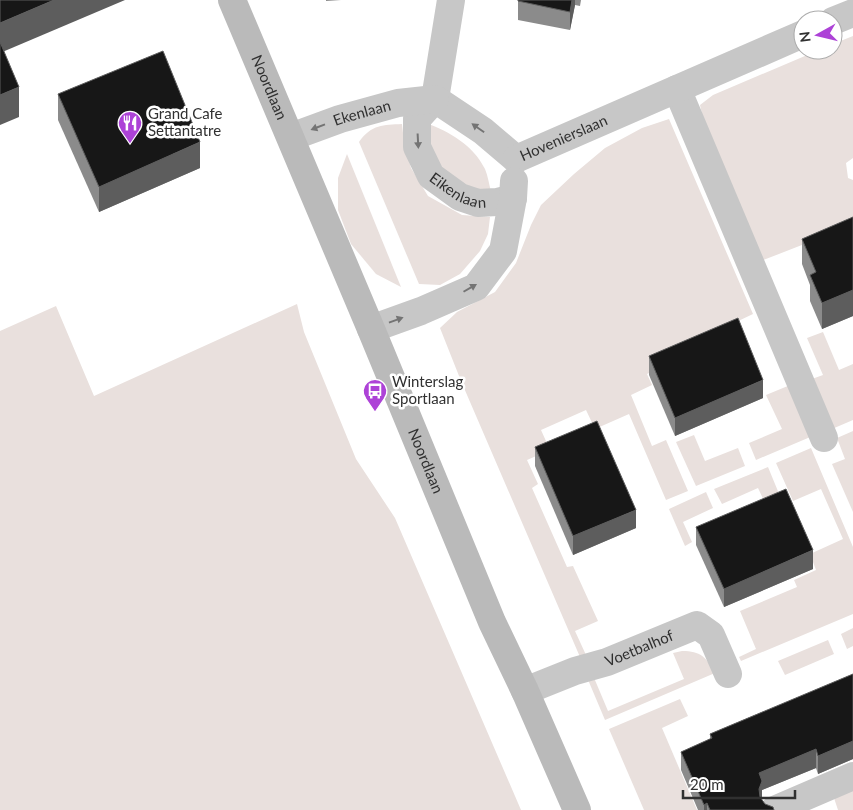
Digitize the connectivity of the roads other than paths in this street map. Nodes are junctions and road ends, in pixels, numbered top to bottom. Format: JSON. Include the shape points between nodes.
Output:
{"nodes":[{"id":1,"x":232,"y":0,"type":"edge"},
{"id":2,"x":451,"y":0,"type":"edge"},
{"id":3,"x":793,"y":38,"type":"edge"},
{"id":4,"x":677,"y":89,"type":"junction"},
{"id":5,"x":435,"y":99,"type":"junction"},
{"id":6,"x":291,"y":137,"type":"junction"},
{"id":7,"x":516,"y":159,"type":"junction"},
{"id":8,"x":513,"y":198,"type":"junction"},
{"id":9,"x":371,"y":329,"type":"junction"},
{"id":10,"x":824,"y":438,"type":"dead end"},
{"id":11,"x":728,"y":674,"type":"dead end"},
{"id":12,"x":526,"y":690,"type":"junction"},
{"id":13,"x":853,"y":776,"type":"edge"},
{"id":14,"x":577,"y":810,"type":"edge"},
{"id":15,"x":774,"y":810,"type":"edge"}],
"edges":[{"from":1,"to":6,"type":"street","name":"Noordlaan"},
{"from":2,"to":5,"type":"street"},
{"from":3,"to":4,"type":"street","name":"Hovenierslaan"},
{"from":4,"to":7,"type":"street","name":"Hovenierslaan"},
{"from":4,"to":10,"type":"street"},
{"from":5,"to":6,"type":"street","name":"Ekenlaan","one_way":true,"via":[[398,103]]},
{"from":7,"to":5,"type":"street","one_way":true,"via":[[483,130]]},
{"from":5,"to":8,"type":"street","name":"Eikenlaan","one_way":true,"via":[[418,119],[417,147],[430,176],[460,197],[478,203]]},
{"from":6,"to":9,"type":"street","name":"Noordlaan"},
{"from":7,"to":8,"type":"street","name":"Hovenierslaan"},
{"from":9,"to":8,"type":"street","name":"Hovenierslaan","one_way":true,"via":[[476,287],[503,251]]},
{"from":9,"to":12,"type":"street","name":"Noordlaan","via":[[492,622]]},
{"from":11,"to":12,"type":"street","name":"Voetbalhof","via":[[711,635],[697,625],[607,662]]},
{"from":12,"to":14,"type":"street","name":"Noordlaan"},
{"from":13,"to":15,"type":"street"}]}
